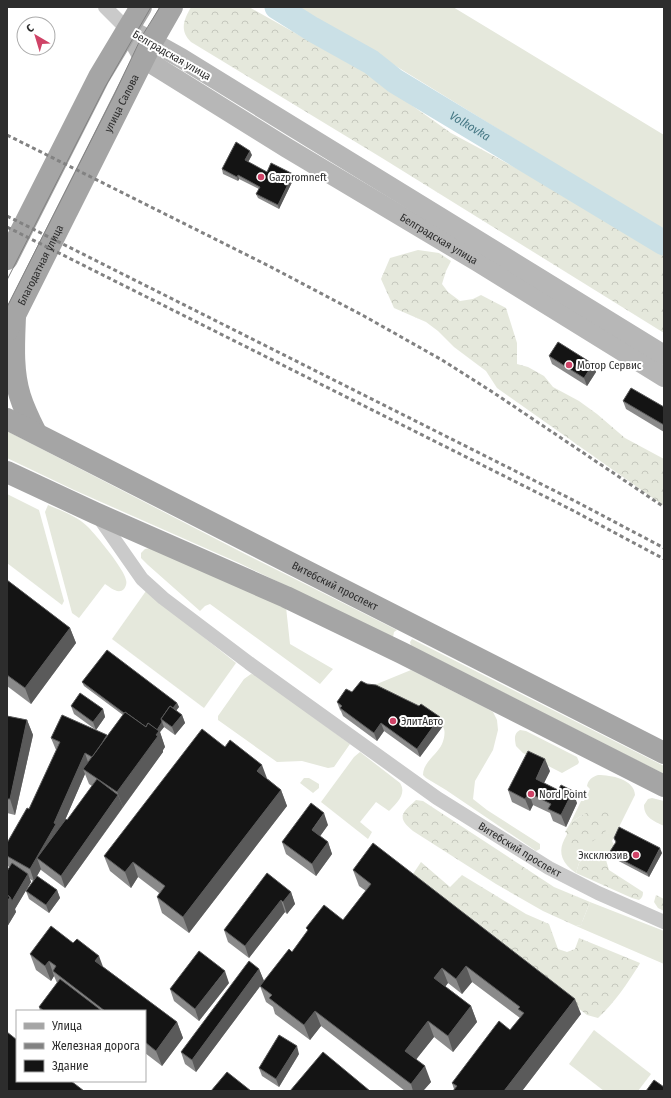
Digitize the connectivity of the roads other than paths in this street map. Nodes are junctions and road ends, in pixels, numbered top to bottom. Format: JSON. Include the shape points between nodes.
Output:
{"nodes":[{"id":1,"x":105,"y":7,"type":"edge"},
{"id":2,"x":141,"y":7,"type":"edge"},
{"id":3,"x":172,"y":7,"type":"edge"},
{"id":4,"x":127,"y":29,"type":"junction"},
{"id":5,"x":148,"y":50,"type":"junction"},
{"id":6,"x":73,"y":200,"type":"joint"},
{"id":7,"x":7,"y":259,"type":"edge"},
{"id":8,"x":11,"y":323,"type":"edge"},
{"id":9,"x":664,"y":355,"type":"edge"},
{"id":10,"x":664,"y":377,"type":"edge"},
{"id":11,"x":7,"y":419,"type":"edge"},
{"id":12,"x":36,"y":433,"type":"junction"},
{"id":13,"x":7,"y":472,"type":"edge"},
{"id":14,"x":95,"y":513,"type":"junction"},
{"id":15,"x":415,"y":626,"type":"junction"},
{"id":16,"x":402,"y":653,"type":"junction"},
{"id":17,"x":664,"y":753,"type":"edge"},
{"id":18,"x":664,"y":786,"type":"edge"},
{"id":19,"x":664,"y":922,"type":"edge"}],
"edges":[{"from":1,"to":4,"type":"street"},
{"from":2,"to":4,"type":"main road"},
{"from":3,"to":5,"type":"main road","name":"улица Салова"},
{"from":4,"to":5,"type":"street","name":"Белградская улица"},
{"from":4,"to":7,"type":"main road","via":[[99,77]]},
{"from":5,"to":6,"type":"main road","name":"улица Салова"},
{"from":5,"to":9,"type":"street","name":"Белградская улица"},
{"from":5,"to":10,"type":"street","name":"Белградская улица","via":[[287,148]]},
{"from":6,"to":8,"type":"main road","name":"Благодатная улица"},
{"from":8,"to":12,"type":"main road","via":[[17,385],[25,411]]},
{"from":11,"to":12,"type":"main road","name":"Витебский проспект"},
{"from":12,"to":15,"type":"main road","name":"Витебский проспект"},
{"from":13,"to":14,"type":"main road","name":"Витебский проспект"},
{"from":14,"to":16,"type":"main road","name":"Витебский проспект","via":[[286,597]]},
{"from":14,"to":19,"type":"street","name":"Витебский проспект","via":[[142,579],[249,663],[437,798],[549,868]]},
{"from":15,"to":16,"type":"main road","via":[[403,636],[400,646]]},
{"from":15,"to":17,"type":"main road","name":"Витебский проспект"},
{"from":16,"to":18,"type":"main road","name":"Витебский проспект"}]}
